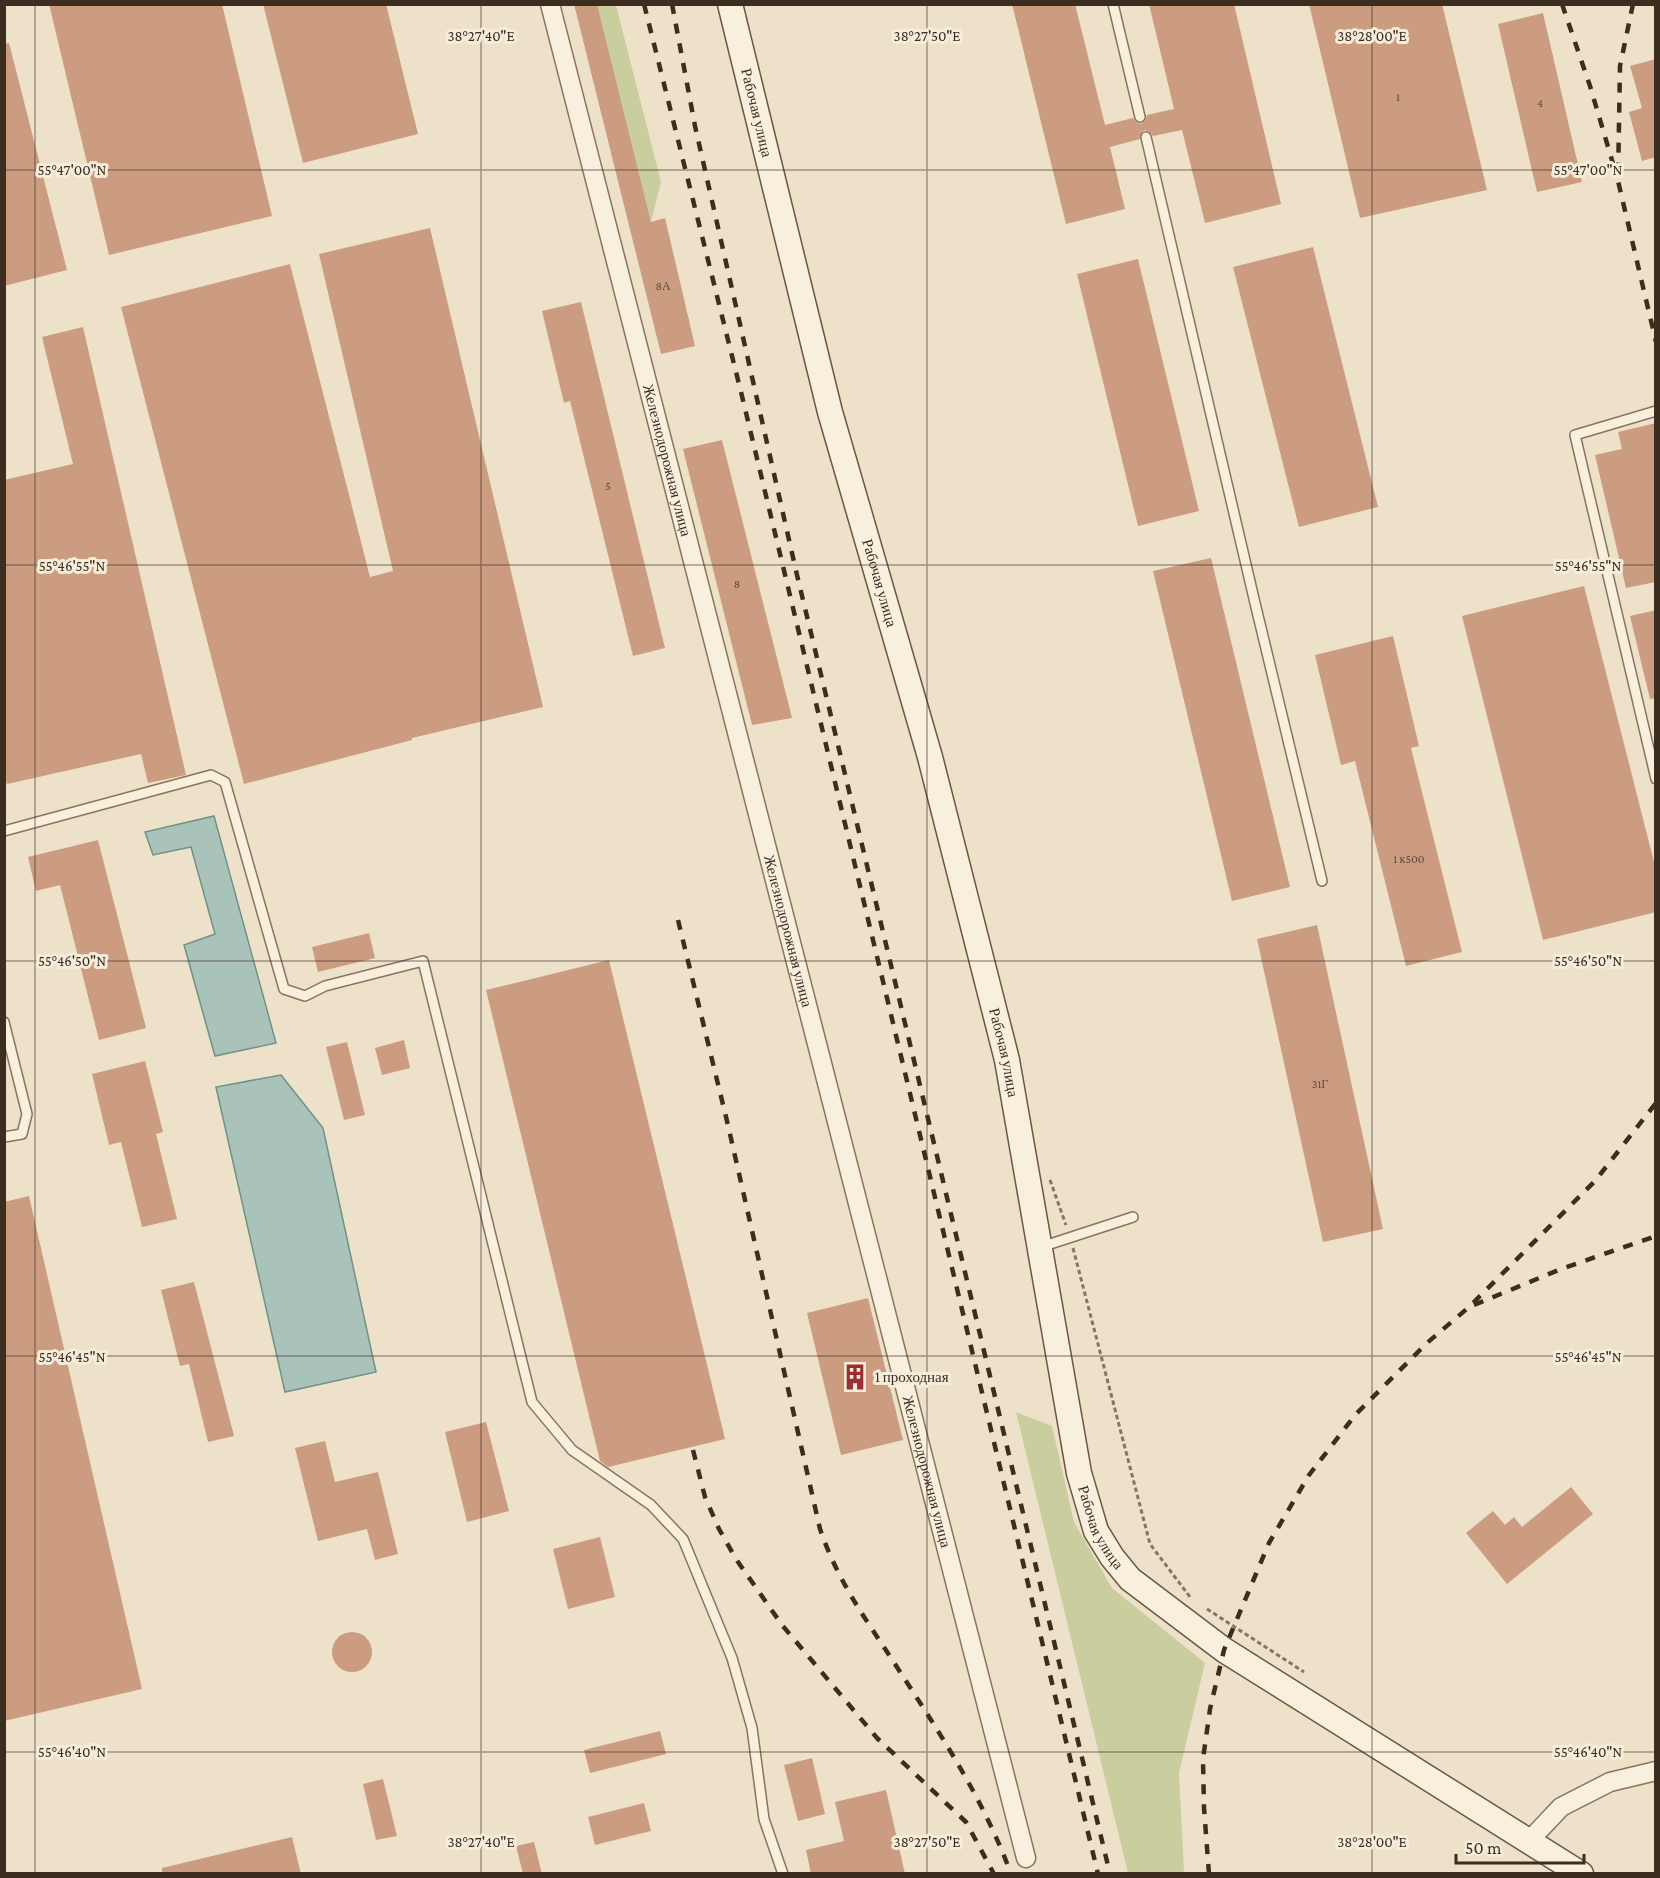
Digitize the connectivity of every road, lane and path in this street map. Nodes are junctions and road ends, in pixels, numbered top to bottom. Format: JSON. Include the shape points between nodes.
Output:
{"nodes":[{"id":1,"x":550,"y":4,"type":"edge"},
{"id":2,"x":730,"y":4,"type":"edge"},
{"id":3,"x":1113,"y":4,"type":"edge"},
{"id":4,"x":1140,"y":117,"type":"dead end"},
{"id":5,"x":1146,"y":137,"type":"dead end"},
{"id":6,"x":1656,"y":411,"type":"edge"},
{"id":7,"x":1656,"y":779,"type":"edge"},
{"id":8,"x":4,"y":831,"type":"edge"},
{"id":9,"x":1322,"y":881,"type":"dead end"},
{"id":10,"x":4,"y":1022,"type":"edge"},
{"id":11,"x":4,"y":1137,"type":"edge"},
{"id":12,"x":1047,"y":1171,"type":"dead end"},
{"id":13,"x":1133,"y":1217,"type":"dead end"},
{"id":14,"x":1071,"y":1238,"type":"junction"},
{"id":15,"x":1040,"y":1247,"type":"junction"},
{"id":16,"x":1192,"y":1600,"type":"dead end"},
{"id":17,"x":1201,"y":1605,"type":"dead end"},
{"id":18,"x":1304,"y":1672,"type":"dead end"},
{"id":19,"x":1656,"y":1771,"type":"edge"},
{"id":20,"x":1528,"y":1842,"type":"junction"},
{"id":21,"x":1026,"y":1858,"type":"dead end"},
{"id":22,"x":783,"y":1874,"type":"edge"},
{"id":23,"x":1581,"y":1874,"type":"edge"}],
"edges":[{"from":1,"to":21,"type":"street","name":"Железнодорожная улица"},
{"from":2,"to":15,"type":"street","name":"Рабочая улица","via":[[831,412],[930,757],[1007,1060]]},
{"from":3,"to":4,"type":"lane"},
{"from":5,"to":9,"type":"lane"},
{"from":6,"to":7,"type":"lane","via":[[1575,435]]},
{"from":8,"to":22,"type":"lane","via":[[211,775],[225,782],[284,989],[305,996],[325,986],[423,961],[532,1402],[572,1450],[651,1505],[683,1539],[732,1658],[752,1728],[764,1819]]},
{"from":10,"to":11,"type":"lane","via":[[27,1114],[22,1134]]},
{"from":12,"to":14,"type":"path"},
{"from":13,"to":14,"type":"lane"},
{"from":14,"to":15,"type":"lane"},
{"from":14,"to":16,"type":"path","via":[[1150,1544]]},
{"from":15,"to":20,"type":"street","name":"Рабочая улица","via":[[1079,1473],[1096,1531],[1130,1579],[1224,1650]]},
{"from":17,"to":18,"type":"path"},
{"from":19,"to":20,"type":"street","via":[[1610,1782],[1562,1806]]},
{"from":20,"to":23,"type":"street","name":"Рабочая улица"}]}
